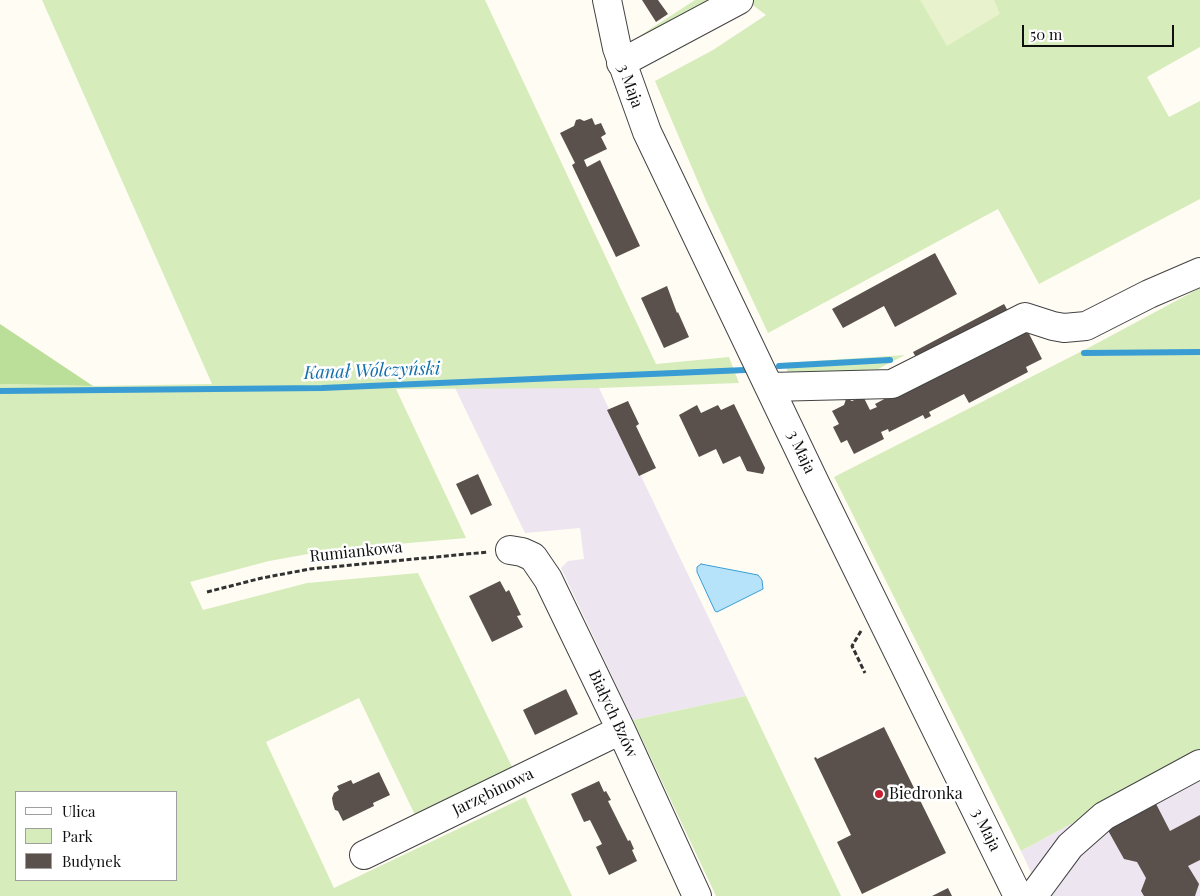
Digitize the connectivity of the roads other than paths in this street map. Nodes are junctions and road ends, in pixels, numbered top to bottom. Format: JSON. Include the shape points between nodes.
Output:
{"nodes":[{"id":1,"x":606,"y":0,"type":"edge"},
{"id":2,"x":739,"y":0,"type":"edge"},
{"id":3,"x":621,"y":63,"type":"junction"},
{"id":4,"x":1200,"y":272,"type":"edge"},
{"id":5,"x":770,"y":387,"type":"junction"},
{"id":6,"x":510,"y":550,"type":"road end"},
{"id":7,"x":621,"y":730,"type":"junction"},
{"id":8,"x":1200,"y":764,"type":"edge"},
{"id":9,"x":364,"y":855,"type":"dead end"},
{"id":10,"x":697,"y":896,"type":"edge"},
{"id":11,"x":1018,"y":896,"type":"edge"},
{"id":12,"x":1032,"y":896,"type":"edge"}],
"edges":[{"from":1,"to":3,"type":"street","name":"3 Maja"},
{"from":2,"to":3,"type":"street"},
{"from":3,"to":5,"type":"street","name":"3 Maja","via":[[647,132]]},
{"from":4,"to":5,"type":"street","via":[[1086,326],[1064,328],[1025,317],[892,384]]},
{"from":5,"to":11,"type":"street","name":"3 Maja"},
{"from":6,"to":7,"type":"street","name":"Białych Bzów","via":[[533,558],[548,579]]},
{"from":7,"to":9,"type":"street","name":"Jarzębinowa"},
{"from":7,"to":10,"type":"street","name":"Białych Bzów"},
{"from":8,"to":12,"type":"street","via":[[1104,816],[1070,846]]}]}
